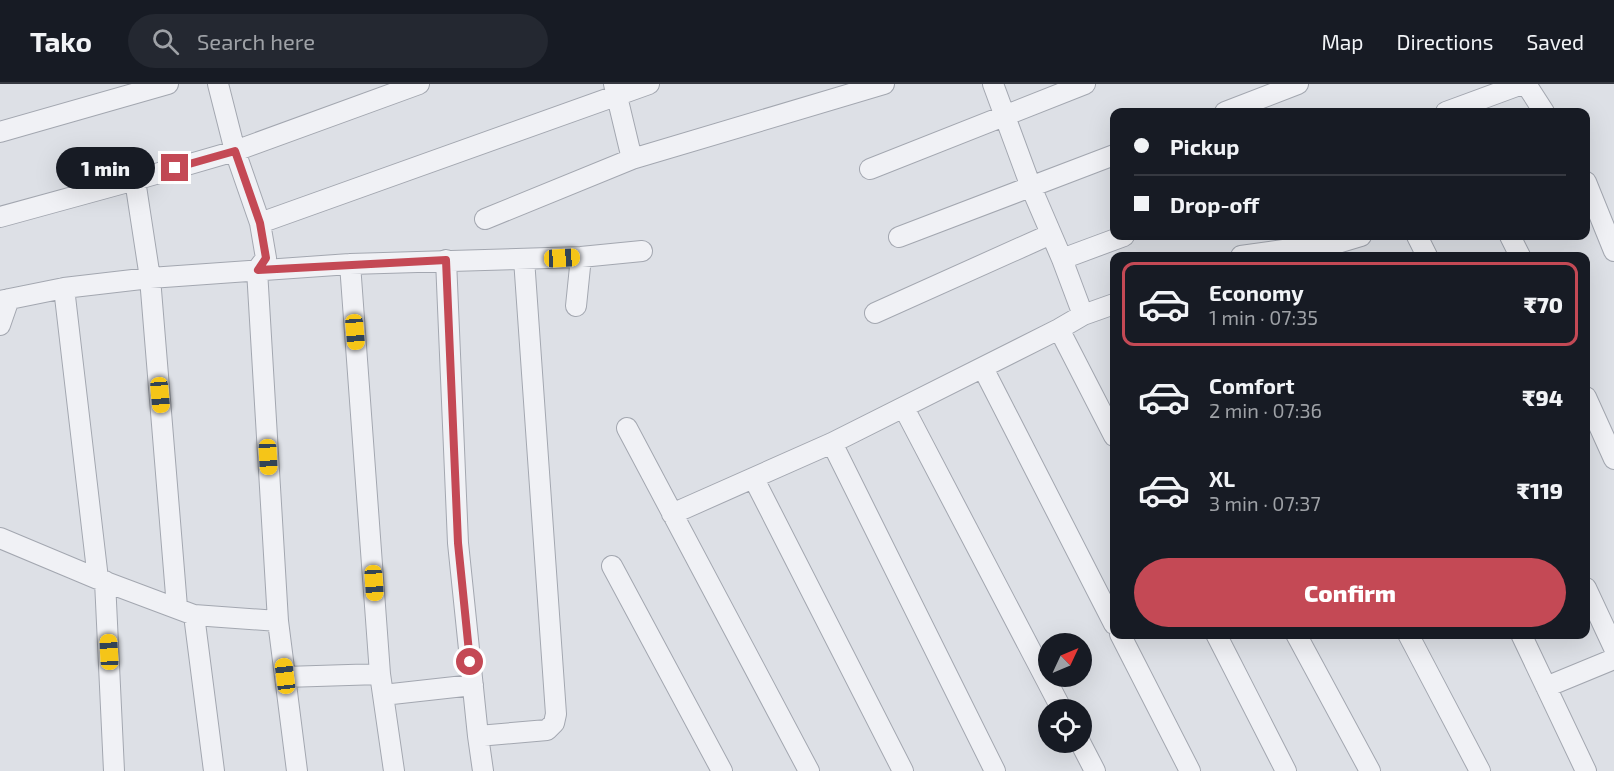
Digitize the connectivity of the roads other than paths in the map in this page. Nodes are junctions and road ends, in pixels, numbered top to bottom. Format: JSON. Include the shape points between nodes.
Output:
{"nodes":[{"id":1,"x":168,"y":84,"type":"edge"},
{"id":2,"x":218,"y":84,"type":"edge"},
{"id":3,"x":419,"y":84,"type":"edge"},
{"id":4,"x":649,"y":84,"type":"edge"},
{"id":5,"x":884,"y":84,"type":"edge"},
{"id":6,"x":993,"y":84,"type":"edge"},
{"id":7,"x":1085,"y":84,"type":"edge"},
{"id":8,"x":1298,"y":84,"type":"edge"},
{"id":9,"x":1521,"y":84,"type":"edge"},
{"id":10,"x":1526,"y":84,"type":"edge"},
{"id":11,"x":615,"y":89,"type":"edge"},
{"id":12,"x":1235,"y":108,"type":"edge"},
{"id":13,"x":1457,"y":108,"type":"edge"},
{"id":14,"x":1541,"y":108,"type":"edge"},
{"id":15,"x":1005,"y":116,"type":"junction"},
{"id":16,"x":0,"y":132,"type":"edge"},
{"id":17,"x":235,"y":151,"type":"junction"},
{"id":18,"x":1110,"y":157,"type":"edge"},
{"id":19,"x":632,"y":159,"type":"junction"},
{"id":20,"x":870,"y":169,"type":"dead end"},
{"id":21,"x":135,"y":180,"type":"junction"},
{"id":22,"x":1031,"y":187,"type":"junction"},
{"id":23,"x":1590,"y":192,"type":"edge"},
{"id":24,"x":0,"y":217,"type":"edge"},
{"id":25,"x":485,"y":219,"type":"dead end"},
{"id":26,"x":260,"y":223,"type":"junction"},
{"id":27,"x":1051,"y":234,"type":"junction"},
{"id":28,"x":899,"y":237,"type":"dead end"},
{"id":29,"x":1113,"y":240,"type":"edge"},
{"id":30,"x":1344,"y":249,"type":"edge"},
{"id":31,"x":642,"y":251,"type":"dead end"},
{"id":32,"x":1614,"y":251,"type":"edge"},
{"id":33,"x":1300,"y":252,"type":"edge"},
{"id":34,"x":581,"y":257,"type":"junction"},
{"id":35,"x":524,"y":259,"type":"junction"},
{"id":36,"x":1062,"y":259,"type":"junction"},
{"id":37,"x":446,"y":260,"type":"junction"},
{"id":38,"x":350,"y":264,"type":"junction"},
{"id":39,"x":258,"y":270,"type":"junction"},
{"id":40,"x":150,"y":278,"type":"junction"},
{"id":41,"x":64,"y":288,"type":"junction"},
{"id":42,"x":4,"y":300,"type":"edge"},
{"id":43,"x":1110,"y":305,"type":"edge"},
{"id":44,"x":576,"y":306,"type":"dead end"},
{"id":45,"x":875,"y":313,"type":"dead end"},
{"id":46,"x":1083,"y":315,"type":"junction"},
{"id":47,"x":0,"y":325,"type":"edge"},
{"id":48,"x":1059,"y":329,"type":"junction"},
{"id":49,"x":983,"y":368,"type":"junction"},
{"id":50,"x":1590,"y":406,"type":"edge"},
{"id":51,"x":904,"y":408,"type":"junction"},
{"id":52,"x":627,"y":428,"type":"dead end"},
{"id":53,"x":1110,"y":428,"type":"edge"},
{"id":54,"x":832,"y":443,"type":"junction"},
{"id":55,"x":1614,"y":459,"type":"edge"},
{"id":56,"x":754,"y":479,"type":"junction"},
{"id":57,"x":672,"y":514,"type":"junction"},
{"id":58,"x":0,"y":538,"type":"edge"},
{"id":59,"x":612,"y":566,"type":"dead end"},
{"id":60,"x":102,"y":580,"type":"junction"},
{"id":61,"x":1590,"y":597,"type":"edge"},
{"id":62,"x":186,"y":611,"type":"junction"},
{"id":63,"x":1110,"y":616,"type":"edge"},
{"id":64,"x":278,"y":621,"type":"junction"},
{"id":65,"x":1123,"y":639,"type":"edge"},
{"id":66,"x":1219,"y":639,"type":"edge"},
{"id":67,"x":1299,"y":639,"type":"edge"},
{"id":68,"x":1411,"y":639,"type":"edge"},
{"id":69,"x":1523,"y":639,"type":"edge"},
{"id":70,"x":1614,"y":648,"type":"edge"},
{"id":71,"x":1614,"y":659,"type":"edge"},
{"id":72,"x":380,"y":674,"type":"junction"},
{"id":73,"x":285,"y":676,"type":"junction"},
{"id":74,"x":473,"y":685,"type":"junction"},
{"id":75,"x":1545,"y":687,"type":"junction"},
{"id":76,"x":383,"y":695,"type":"junction"},
{"id":77,"x":1056,"y":699,"type":"edge"},
{"id":78,"x":478,"y":736,"type":"junction"},
{"id":79,"x":1086,"y":753,"type":"edge"},
{"id":80,"x":114,"y":771,"type":"edge"},
{"id":81,"x":214,"y":771,"type":"edge"},
{"id":82,"x":297,"y":771,"type":"edge"},
{"id":83,"x":394,"y":771,"type":"edge"},
{"id":84,"x":483,"y":771,"type":"edge"},
{"id":85,"x":722,"y":771,"type":"edge"},
{"id":86,"x":809,"y":771,"type":"edge"},
{"id":87,"x":903,"y":771,"type":"edge"},
{"id":88,"x":995,"y":771,"type":"edge"},
{"id":89,"x":1095,"y":771,"type":"edge"},
{"id":90,"x":1190,"y":771,"type":"edge"},
{"id":91,"x":1287,"y":771,"type":"edge"},
{"id":92,"x":1370,"y":771,"type":"edge"},
{"id":93,"x":1480,"y":771,"type":"edge"},
{"id":94,"x":1586,"y":771,"type":"edge"}],
"edges":[{"from":1,"to":16,"type":"street"},
{"from":2,"to":17,"type":"street"},
{"from":3,"to":17,"type":"street"},
{"from":4,"to":11,"type":"street"},
{"from":5,"to":19,"type":"street"},
{"from":6,"to":15,"type":"street"},
{"from":7,"to":15,"type":"street"},
{"from":8,"to":12,"type":"street"},
{"from":9,"to":13,"type":"street"},
{"from":10,"to":14,"type":"street"},
{"from":11,"to":19,"type":"street"},
{"from":11,"to":26,"type":"street"},
{"from":15,"to":20,"type":"street"},
{"from":15,"to":22,"type":"street"},
{"from":17,"to":21,"type":"street"},
{"from":17,"to":26,"type":"street"},
{"from":18,"to":22,"type":"street"},
{"from":19,"to":25,"type":"street"},
{"from":21,"to":24,"type":"street"},
{"from":21,"to":40,"type":"street"},
{"from":22,"to":27,"type":"street"},
{"from":22,"to":28,"type":"street"},
{"from":23,"to":32,"type":"street"},
{"from":26,"to":39,"type":"street","via":[[266,258]]},
{"from":27,"to":36,"type":"street"},
{"from":27,"to":45,"type":"street"},
{"from":29,"to":36,"type":"street"},
{"from":30,"to":33,"type":"street"},
{"from":31,"to":34,"type":"street"},
{"from":34,"to":35,"type":"street"},
{"from":34,"to":44,"type":"street"},
{"from":35,"to":37,"type":"street"},
{"from":35,"to":78,"type":"street","via":[[556,714],[547,730]]},
{"from":36,"to":46,"type":"street"},
{"from":37,"to":38,"type":"street"},
{"from":37,"to":74,"type":"street","via":[[458,543]]},
{"from":38,"to":39,"type":"street"},
{"from":38,"to":72,"type":"street"},
{"from":39,"to":40,"type":"street"},
{"from":39,"to":64,"type":"street"},
{"from":40,"to":41,"type":"street"},
{"from":40,"to":62,"type":"street"},
{"from":41,"to":42,"type":"street"},
{"from":41,"to":60,"type":"street"},
{"from":42,"to":47,"type":"street"},
{"from":43,"to":46,"type":"street"},
{"from":46,"to":48,"type":"street"},
{"from":48,"to":49,"type":"street"},
{"from":48,"to":53,"type":"street"},
{"from":49,"to":51,"type":"street"},
{"from":49,"to":63,"type":"street"},
{"from":50,"to":55,"type":"street"},
{"from":51,"to":54,"type":"street"},
{"from":51,"to":77,"type":"street"},
{"from":52,"to":57,"type":"street"},
{"from":54,"to":56,"type":"street"},
{"from":54,"to":88,"type":"street"},
{"from":56,"to":57,"type":"street"},
{"from":56,"to":87,"type":"street"},
{"from":57,"to":86,"type":"street"},
{"from":58,"to":60,"type":"street"},
{"from":59,"to":85,"type":"street"},
{"from":60,"to":62,"type":"street"},
{"from":60,"to":80,"type":"street"},
{"from":61,"to":70,"type":"street"},
{"from":62,"to":64,"type":"street"},
{"from":62,"to":81,"type":"street"},
{"from":64,"to":73,"type":"street"},
{"from":65,"to":90,"type":"street"},
{"from":66,"to":91,"type":"street"},
{"from":67,"to":92,"type":"street"},
{"from":68,"to":93,"type":"street"},
{"from":69,"to":75,"type":"street"},
{"from":71,"to":75,"type":"street"},
{"from":72,"to":73,"type":"street"},
{"from":72,"to":76,"type":"street"},
{"from":73,"to":82,"type":"street"},
{"from":74,"to":76,"type":"street"},
{"from":74,"to":78,"type":"street"},
{"from":75,"to":94,"type":"street"},
{"from":76,"to":83,"type":"street"},
{"from":78,"to":84,"type":"street"},
{"from":79,"to":89,"type":"street"}]}
